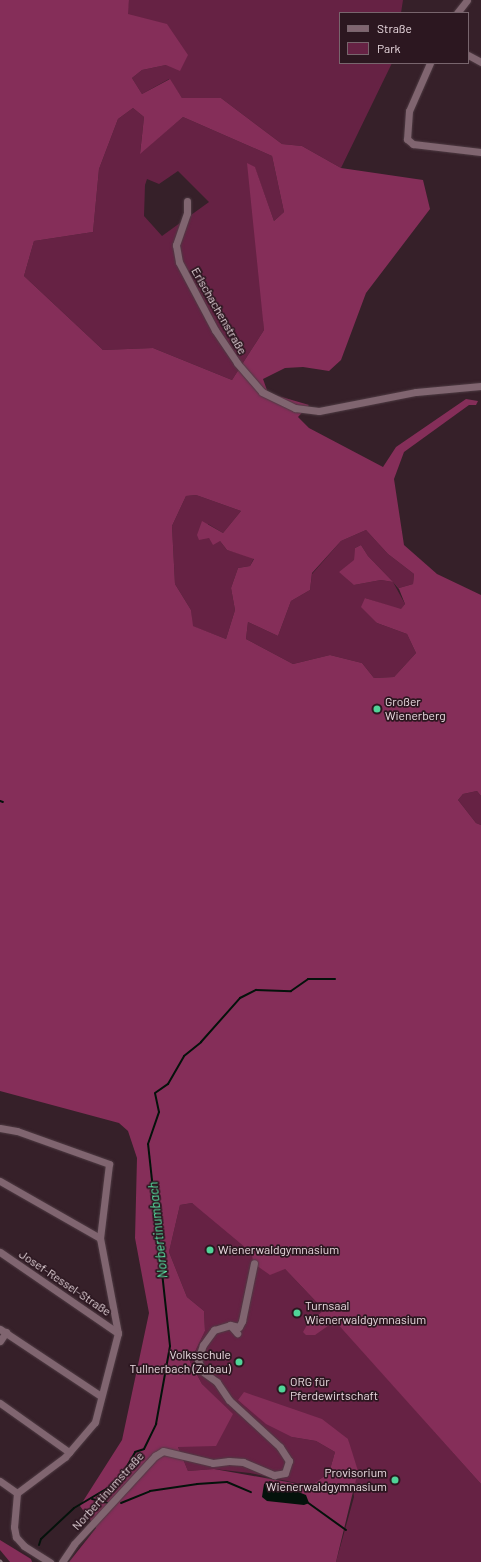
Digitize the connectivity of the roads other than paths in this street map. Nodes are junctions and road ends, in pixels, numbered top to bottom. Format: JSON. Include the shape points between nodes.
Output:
{"nodes":[{"id":1,"x":467,"y":0,"type":"edge"},
{"id":2,"x":458,"y":12,"type":"edge"},
{"id":3,"x":469,"y":56,"type":"edge"},
{"id":4,"x":481,"y":62,"type":"edge"},
{"id":5,"x":430,"y":64,"type":"edge"},
{"id":6,"x":481,"y":152,"type":"edge"},
{"id":7,"x":187,"y":201,"type":"dead end"},
{"id":8,"x":481,"y":386,"type":"edge"},
{"id":9,"x":0,"y":1128,"type":"edge"},
{"id":10,"x":0,"y":1181,"type":"edge"},
{"id":11,"x":100,"y":1238,"type":"junction"},
{"id":12,"x":0,"y":1252,"type":"edge"},
{"id":13,"x":254,"y":1263,"type":"dead end"},
{"id":14,"x":230,"y":1325,"type":"junction"},
{"id":15,"x":3,"y":1330,"type":"edge"},
{"id":16,"x":118,"y":1333,"type":"junction"},
{"id":17,"x":237,"y":1333,"type":"dead end"},
{"id":18,"x":0,"y":1340,"type":"edge"},
{"id":19,"x":101,"y":1396,"type":"junction"},
{"id":20,"x":0,"y":1404,"type":"edge"},
{"id":21,"x":70,"y":1452,"type":"junction"},
{"id":22,"x":0,"y":1481,"type":"edge"},
{"id":23,"x":16,"y":1493,"type":"junction"},
{"id":24,"x":50,"y":1562,"type":"edge"},
{"id":25,"x":62,"y":1562,"type":"edge"}],
"edges":[{"from":1,"to":2,"type":"street"},
{"from":3,"to":4,"type":"street"},
{"from":5,"to":6,"type":"street","via":[[409,111],[407,139],[414,144]]},
{"from":7,"to":8,"type":"street","name":"Erlschachenstraße","via":[[187,213],[176,245],[179,262],[215,330],[237,363],[262,392],[294,408],[319,411],[416,392]]},
{"from":9,"to":11,"type":"street","via":[[17,1131],[109,1164]]},
{"from":10,"to":11,"type":"street"},
{"from":11,"to":16,"type":"street"},
{"from":12,"to":16,"type":"street","name":"Josef-Ressel-Straße"},
{"from":13,"to":14,"type":"street","name":"Norbertinumstraße","via":[[242,1321],[239,1327]]},
{"from":14,"to":17,"type":"street"},
{"from":14,"to":25,"type":"street","name":"Norbertinumstraße","via":[[214,1330],[203,1345],[198,1360],[202,1371],[217,1382],[229,1400],[280,1447],[289,1461],[285,1473],[274,1475],[242,1462],[213,1463],[163,1451],[155,1456],[74,1544]]},
{"from":15,"to":18,"type":"street"},
{"from":15,"to":19,"type":"street"},
{"from":16,"to":19,"type":"street"},
{"from":19,"to":21,"type":"street","via":[[94,1422]]},
{"from":20,"to":21,"type":"street"},
{"from":21,"to":23,"type":"street"},
{"from":22,"to":23,"type":"street"},
{"from":23,"to":24,"type":"street","via":[[16,1537],[24,1546]]}]}
